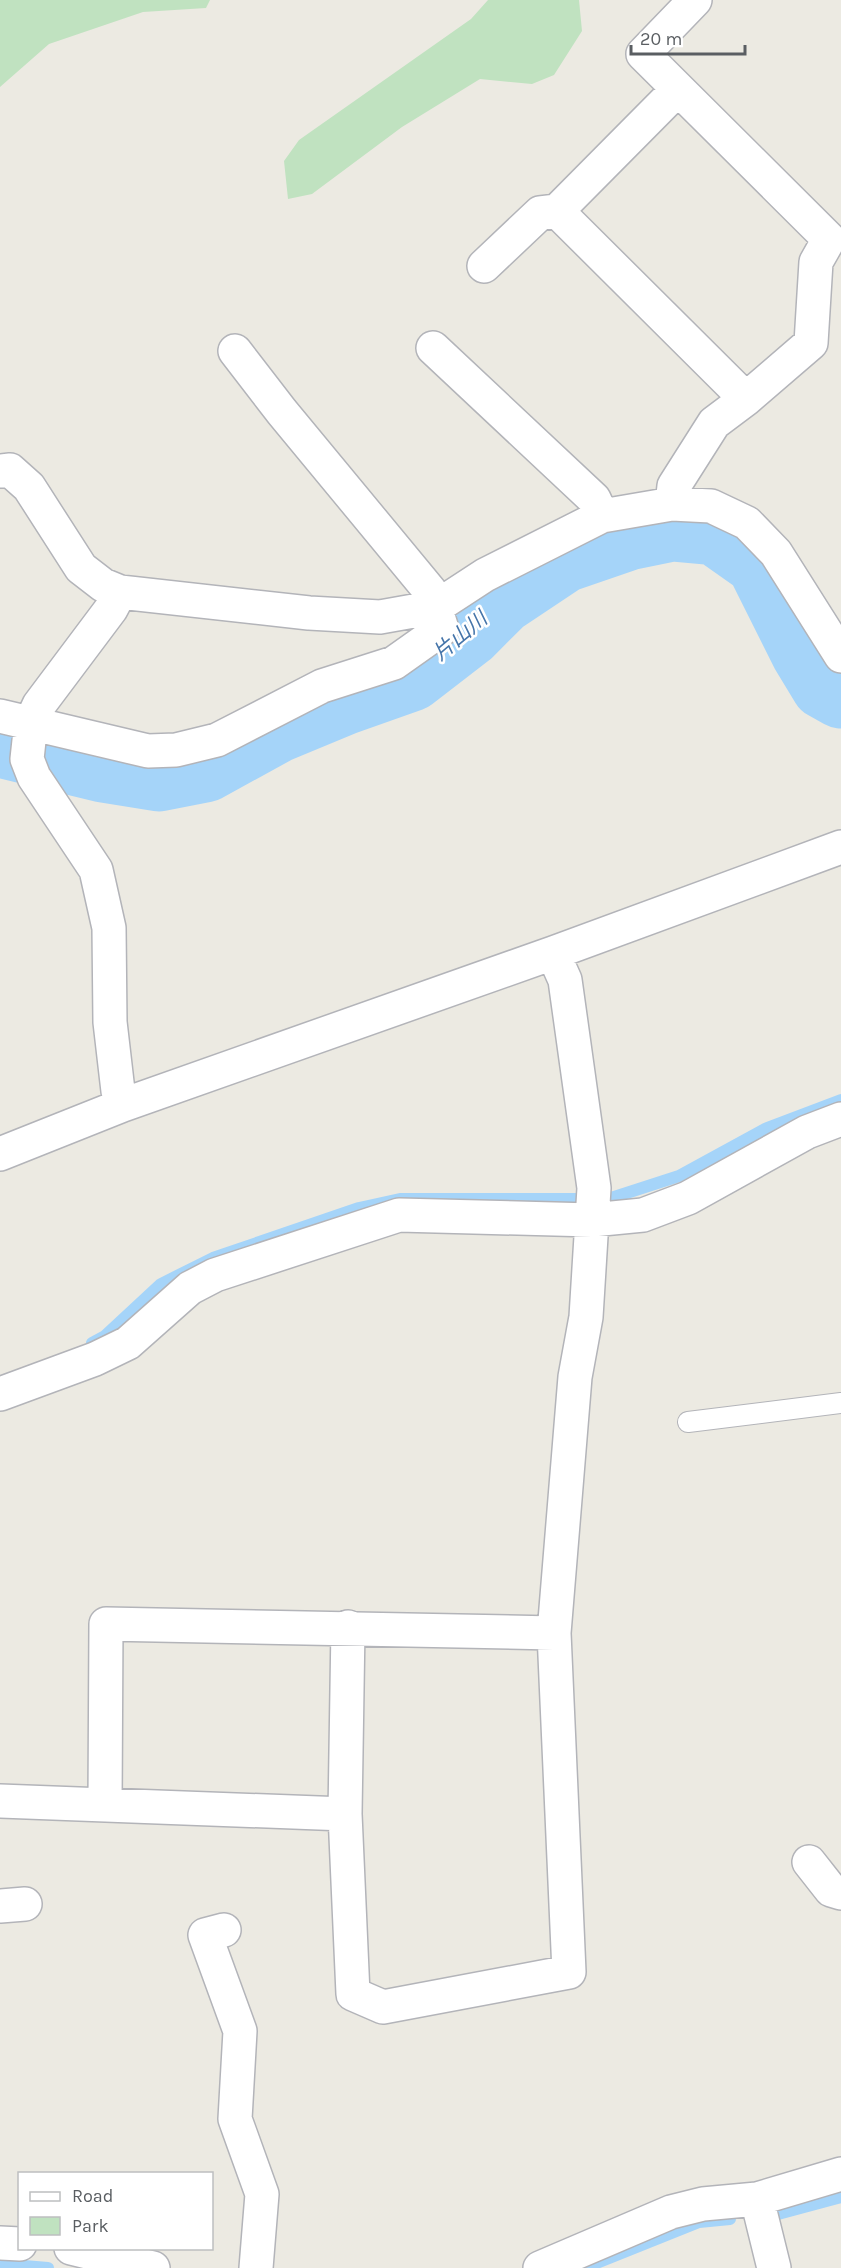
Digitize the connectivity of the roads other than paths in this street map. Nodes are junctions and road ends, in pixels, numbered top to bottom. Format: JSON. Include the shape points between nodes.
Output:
{"nodes":[{"id":1,"x":695,"y":0,"type":"edge"},
{"id":2,"x":678,"y":89,"type":"junction"},
{"id":3,"x":557,"y":212,"type":"junction"},
{"id":4,"x":835,"y":242,"type":"edge"},
{"id":5,"x":484,"y":266,"type":"dead end"},
{"id":6,"x":433,"y":348,"type":"dead end"},
{"id":7,"x":235,"y":351,"type":"dead end"},
{"id":8,"x":746,"y":399,"type":"junction"},
{"id":9,"x":0,"y":471,"type":"edge"},
{"id":10,"x":672,"y":504,"type":"junction"},
{"id":11,"x":602,"y":516,"type":"junction"},
{"id":12,"x":120,"y":592,"type":"junction"},
{"id":13,"x":436,"y":607,"type":"junction"},
{"id":14,"x":841,"y":656,"type":"edge"},
{"id":15,"x":22,"y":732,"type":"edge"},
{"id":16,"x":841,"y":847,"type":"edge"},
{"id":17,"x":553,"y":953,"type":"junction"},
{"id":18,"x":123,"y":1105,"type":"junction"},
{"id":19,"x":841,"y":1119,"type":"edge"},
{"id":20,"x":0,"y":1154,"type":"edge"},
{"id":21,"x":592,"y":1220,"type":"junction"},
{"id":22,"x":0,"y":1394,"type":"edge"},
{"id":23,"x":841,"y":1403,"type":"edge"},
{"id":24,"x":687,"y":1422,"type":"dead end"},
{"id":25,"x":348,"y":1627,"type":"junction"},
{"id":26,"x":554,"y":1633,"type":"junction"},
{"id":27,"x":0,"y":1801,"type":"edge"},
{"id":28,"x":105,"y":1805,"type":"junction"},
{"id":29,"x":345,"y":1814,"type":"junction"},
{"id":30,"x":809,"y":1862,"type":"dead end"},
{"id":31,"x":841,"y":1893,"type":"edge"},
{"id":32,"x":224,"y":1930,"type":"dead end"},
{"id":33,"x":841,"y":2174,"type":"edge"},
{"id":34,"x":757,"y":2199,"type":"junction"},
{"id":35,"x":0,"y":2243,"type":"edge"},
{"id":36,"x":18,"y":2244,"type":"edge"},
{"id":37,"x":79,"y":2250,"type":"edge"},
{"id":38,"x":153,"y":2268,"type":"edge"},
{"id":39,"x":256,"y":2268,"type":"edge"},
{"id":40,"x":540,"y":2268,"type":"edge"},
{"id":41,"x":774,"y":2268,"type":"edge"}],
"edges":[{"from":1,"to":2,"type":"street","via":[[643,54]]},
{"from":2,"to":3,"type":"street"},
{"from":2,"to":4,"type":"street"},
{"from":3,"to":5,"type":"street","via":[[540,213]]},
{"from":3,"to":8,"type":"street"},
{"from":4,"to":8,"type":"street","via":[[816,262],[811,343]]},
{"from":6,"to":11,"type":"street","via":[[594,499]]},
{"from":7,"to":13,"type":"street","via":[[430,591]]},
{"from":8,"to":10,"type":"street","via":[[714,423],[674,486]]},
{"from":9,"to":12,"type":"street","via":[[10,471],[29,487],[81,568]]},
{"from":10,"to":11,"type":"street"},
{"from":10,"to":14,"type":"street","via":[[711,506],[747,523],[776,553]]},
{"from":11,"to":13,"type":"street","via":[[495,570]]},
{"from":12,"to":13,"type":"street","via":[[380,617]]},
{"from":12,"to":15,"type":"street"},
{"from":13,"to":15,"type":"street","via":[[442,629],[394,663],[322,686],[217,740],[176,750],[148,751]]},
{"from":15,"to":18,"type":"street","via":[[34,777],[96,870],[109,928],[110,1022]]},
{"from":16,"to":17,"type":"street"},
{"from":17,"to":18,"type":"street"},
{"from":17,"to":21,"type":"street","via":[[565,980],[594,1188]]},
{"from":18,"to":20,"type":"street"},
{"from":19,"to":21,"type":"street","via":[[807,1132],[687,1198],[643,1215]]},
{"from":21,"to":22,"type":"street","via":[[399,1215],[370,1223],[215,1275],[190,1288],[128,1343]]},
{"from":21,"to":26,"type":"street"},
{"from":23,"to":24,"type":"lane"},
{"from":25,"to":26,"type":"street"},
{"from":25,"to":28,"type":"street","via":[[106,1624]]},
{"from":25,"to":29,"type":"street"},
{"from":26,"to":29,"type":"street","via":[[569,1972],[383,2007],[352,1994]]},
{"from":27,"to":28,"type":"street"},
{"from":28,"to":29,"type":"street"},
{"from":30,"to":31,"type":"street","via":[[831,1890]]},
{"from":32,"to":39,"type":"street","via":[[205,1935],[240,2031],[234,2119],[261,2194]]},
{"from":33,"to":34,"type":"street"},
{"from":34,"to":40,"type":"street","via":[[703,2204],[671,2212]]},
{"from":34,"to":41,"type":"street"},
{"from":35,"to":36,"type":"street"},
{"from":37,"to":38,"type":"street"}]}
